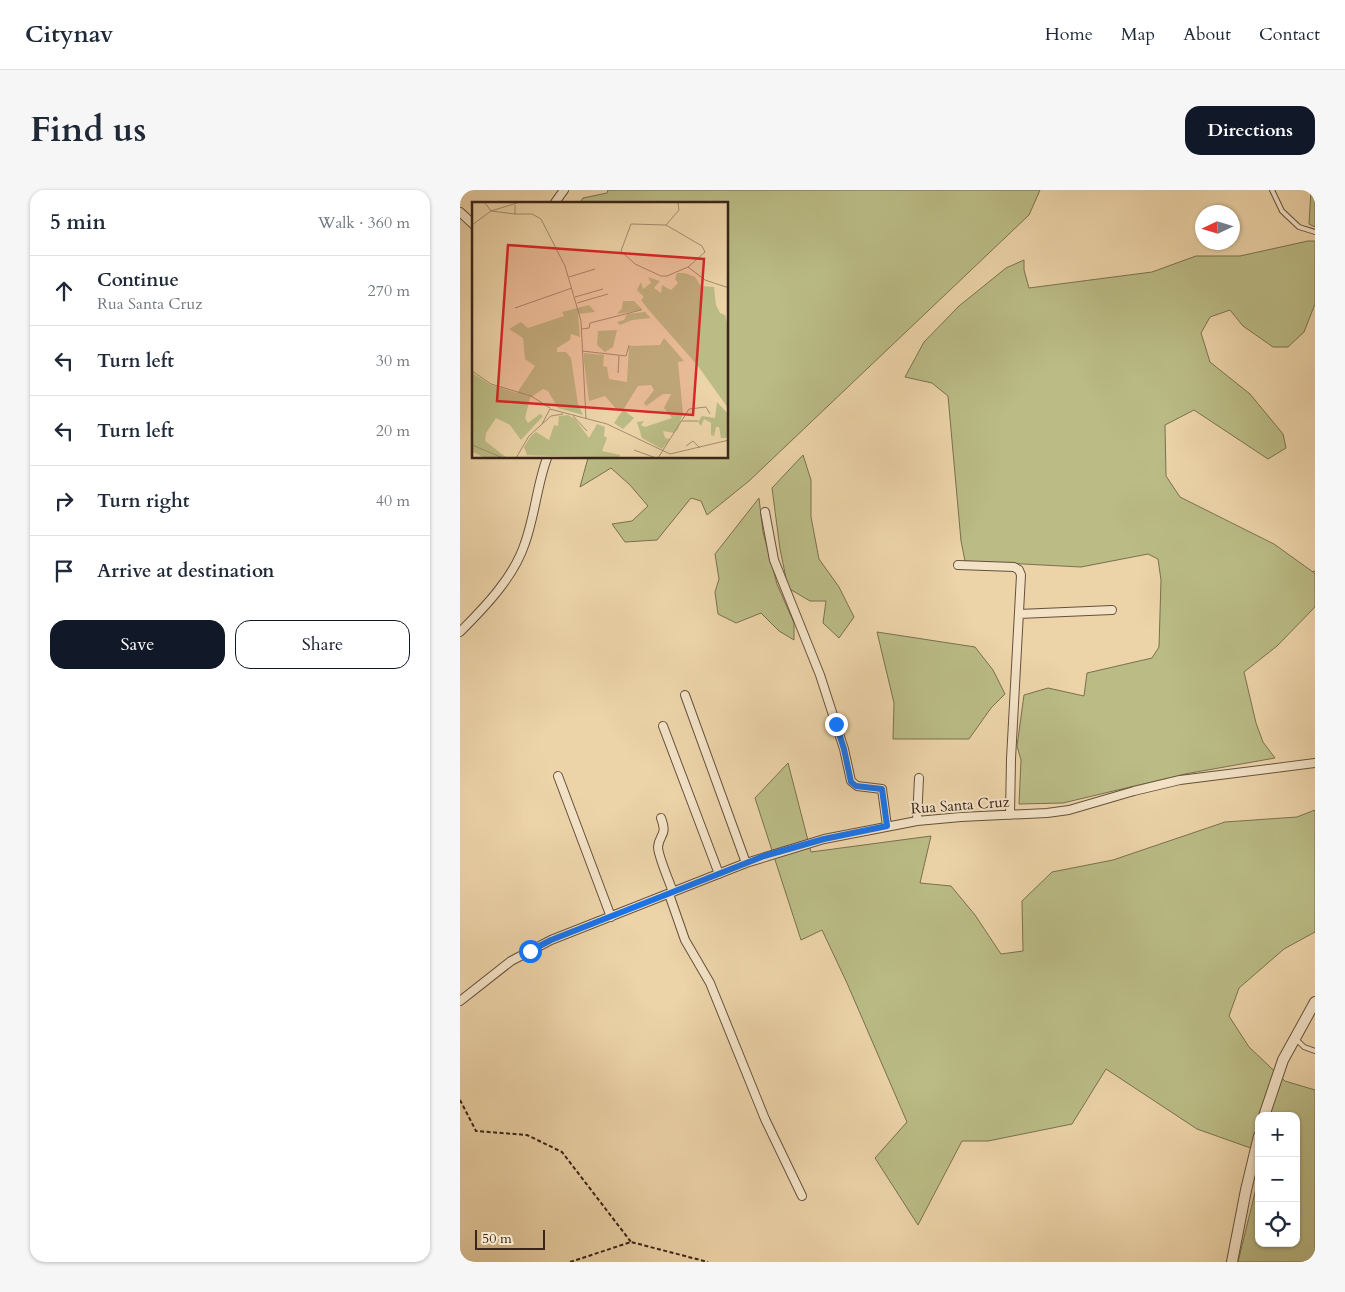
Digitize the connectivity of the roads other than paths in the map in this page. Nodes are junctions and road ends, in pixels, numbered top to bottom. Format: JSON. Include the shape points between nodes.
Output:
{"nodes":[{"id":1,"x":564,"y":190,"type":"edge"},
{"id":2,"x":1272,"y":190,"type":"edge"},
{"id":3,"x":555,"y":202,"type":"edge"},
{"id":4,"x":460,"y":212,"type":"edge"},
{"id":5,"x":472,"y":224,"type":"edge"},
{"id":6,"x":1315,"y":232,"type":"edge"},
{"id":7,"x":548,"y":459,"type":"edge"},
{"id":8,"x":765,"y":512,"type":"dead end"},
{"id":9,"x":958,"y":565,"type":"dead end"},
{"id":10,"x":1112,"y":610,"type":"dead end"},
{"id":11,"x":1020,"y":614,"type":"junction"},
{"id":12,"x":460,"y":632,"type":"edge"},
{"id":13,"x":685,"y":695,"type":"dead end"},
{"id":14,"x":664,"y":726,"type":"dead end"},
{"id":15,"x":1315,"y":763,"type":"edge"},
{"id":16,"x":558,"y":776,"type":"dead end"},
{"id":17,"x":919,"y":778,"type":"dead end"},
{"id":18,"x":1010,"y":815,"type":"junction"},
{"id":19,"x":662,"y":818,"type":"dead end"},
{"id":20,"x":917,"y":821,"type":"junction"},
{"id":21,"x":887,"y":826,"type":"junction"},
{"id":22,"x":746,"y":863,"type":"junction"},
{"id":23,"x":719,"y":874,"type":"junction"},
{"id":24,"x":671,"y":893,"type":"junction"},
{"id":25,"x":611,"y":917,"type":"junction"},
{"id":26,"x":460,"y":1001,"type":"edge"},
{"id":27,"x":1315,"y":1002,"type":"edge"},
{"id":28,"x":1315,"y":1015,"type":"edge"},
{"id":29,"x":1303,"y":1023,"type":"junction"},
{"id":30,"x":1295,"y":1038,"type":"junction"},
{"id":31,"x":1315,"y":1051,"type":"edge"},
{"id":32,"x":1265,"y":1112,"type":"edge"},
{"id":33,"x":1255,"y":1153,"type":"edge"},
{"id":34,"x":802,"y":1196,"type":"dead end"},
{"id":35,"x":1232,"y":1262,"type":"edge"}],
"edges":[{"from":1,"to":3,"type":"street"},
{"from":2,"to":6,"type":"lane","via":[[1282,211],[1299,227]]},
{"from":4,"to":5,"type":"street"},
{"from":7,"to":12,"type":"street","via":[[525,545],[517,561],[494,595]]},
{"from":8,"to":21,"type":"street","via":[[774,560],[820,674],[840,734],[851,782],[856,786],[882,789]]},
{"from":9,"to":11,"type":"street","via":[[1014,567],[1019,570],[1022,580]]},
{"from":10,"to":11,"type":"street"},
{"from":11,"to":18,"type":"street"},
{"from":13,"to":22,"type":"street"},
{"from":14,"to":23,"type":"street"},
{"from":15,"to":18,"type":"street","name":"Rua Santa Cruz","via":[[1180,780],[1069,810]]},
{"from":16,"to":25,"type":"street"},
{"from":17,"to":20,"type":"street"},
{"from":18,"to":20,"type":"street","name":"Rua Santa Cruz"},
{"from":19,"to":24,"type":"street","via":[[665,829],[658,851]]},
{"from":20,"to":21,"type":"street","name":"Rua Santa Cruz"},
{"from":21,"to":22,"type":"street","name":"Rua Santa Cruz","via":[[824,839]]},
{"from":22,"to":23,"type":"street","name":"Rua Santa Cruz"},
{"from":23,"to":24,"type":"street","name":"Rua Santa Cruz"},
{"from":24,"to":25,"type":"street","name":"Rua Santa Cruz"},
{"from":24,"to":34,"type":"street","via":[[685,940],[713,989],[766,1119]]},
{"from":25,"to":26,"type":"street","name":"Rua Santa Cruz","via":[[551,940],[511,961]]},
{"from":27,"to":29,"type":"street"},
{"from":28,"to":29,"type":"street"},
{"from":29,"to":30,"type":"street"},
{"from":30,"to":31,"type":"lane","via":[[1304,1047]]},
{"from":30,"to":32,"type":"street","via":[[1283,1060]]},
{"from":33,"to":35,"type":"street"}]}
